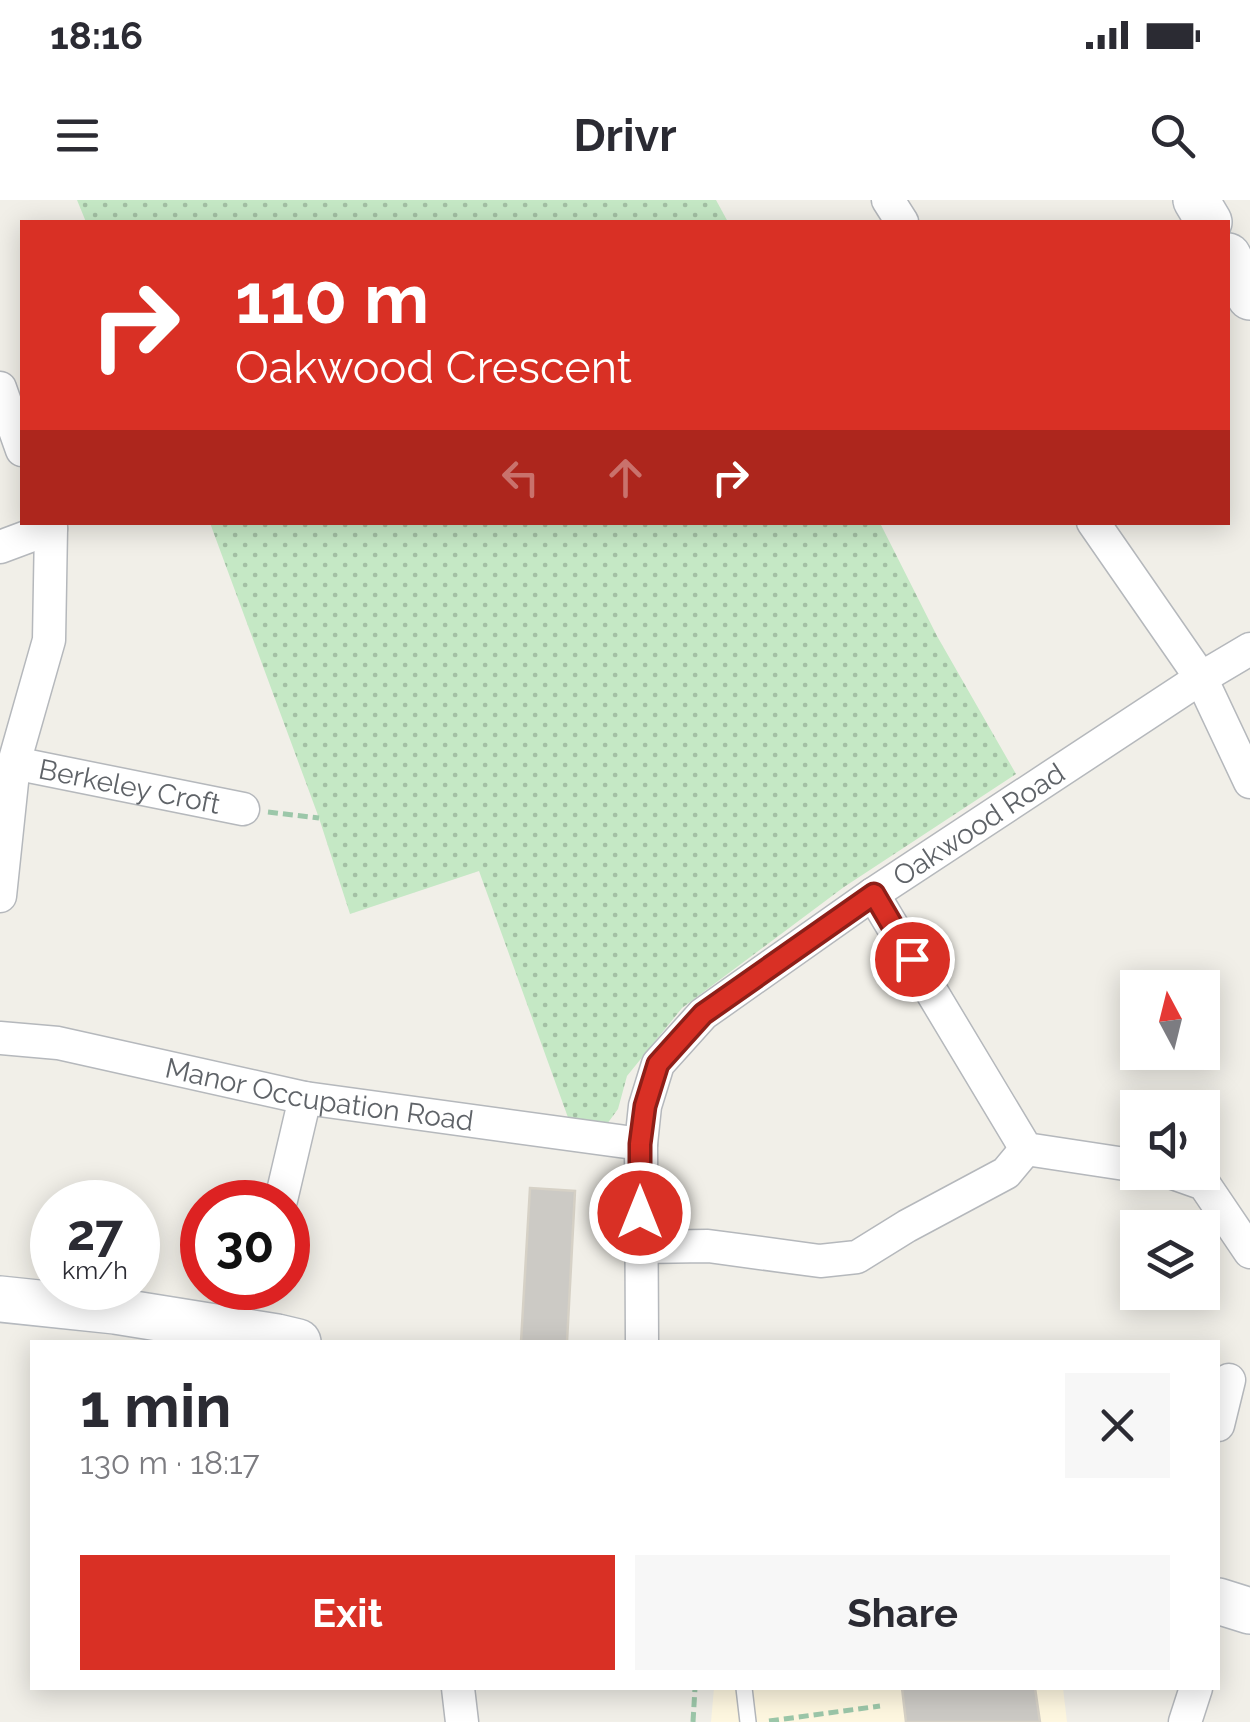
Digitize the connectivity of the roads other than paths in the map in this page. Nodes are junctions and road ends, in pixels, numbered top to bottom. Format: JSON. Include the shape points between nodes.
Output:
{"nodes":[{"id":1,"x":1230,"y":260,"type":"edge"},
{"id":2,"x":1250,"y":297,"type":"edge"},
{"id":3,"x":0,"y":388,"type":"edge"},
{"id":4,"x":20,"y":444,"type":"edge"},
{"id":5,"x":49,"y":525,"type":"edge"},
{"id":6,"x":1095,"y":525,"type":"edge"},
{"id":7,"x":0,"y":547,"type":"edge"},
{"id":8,"x":1250,"y":649,"type":"edge"},
{"id":9,"x":1200,"y":678,"type":"junction"},
{"id":10,"x":14,"y":764,"type":"junction"},
{"id":11,"x":1250,"y":782,"type":"edge"},
{"id":12,"x":242,"y":809,"type":"road end"},
{"id":13,"x":874,"y":894,"type":"junction"},
{"id":14,"x":0,"y":896,"type":"edge"},
{"id":15,"x":0,"y":1038,"type":"edge"},
{"id":16,"x":305,"y":1098,"type":"junction"},
{"id":17,"x":640,"y":1144,"type":"junction"},
{"id":18,"x":1026,"y":1149,"type":"junction"},
{"id":19,"x":1120,"y":1163,"type":"edge"},
{"id":20,"x":286,"y":1180,"type":"edge"},
{"id":21,"x":1208,"y":1190,"type":"edge"},
{"id":22,"x":640,"y":1247,"type":"junction"},
{"id":23,"x":1250,"y":1252,"type":"edge"},
{"id":24,"x":0,"y":1299,"type":"edge"},
{"id":25,"x":118,"y":1327,"type":"edge"},
{"id":26,"x":289,"y":1340,"type":"edge"},
{"id":27,"x":642,"y":1340,"type":"edge"},
{"id":28,"x":1230,"y":1380,"type":"dead end"},
{"id":29,"x":1220,"y":1418,"type":"edge"},
{"id":30,"x":458,"y":1690,"type":"edge"},
{"id":31,"x":744,"y":1690,"type":"edge"},
{"id":32,"x":1195,"y":1690,"type":"edge"},
{"id":33,"x":462,"y":1722,"type":"edge"},
{"id":34,"x":748,"y":1722,"type":"edge"},
{"id":35,"x":1186,"y":1722,"type":"edge"}],
"edges":[{"from":1,"to":2,"type":"main road"},
{"from":3,"to":4,"type":"street"},
{"from":5,"to":7,"type":"street"},
{"from":5,"to":10,"type":"street","via":[[48,640]]},
{"from":6,"to":9,"type":"street"},
{"from":8,"to":9,"type":"street","name":"Oakwood Road"},
{"from":9,"to":11,"type":"street"},
{"from":9,"to":13,"type":"street","name":"Oakwood Road"},
{"from":10,"to":12,"type":"street","name":"Berkeley Croft"},
{"from":10,"to":14,"type":"street"},
{"from":13,"to":17,"type":"street","name":"Oakwood Road","via":[[703,1014],[658,1064]]},
{"from":13,"to":18,"type":"street"},
{"from":15,"to":16,"type":"street","name":"Manor Occupation Road","via":[[58,1043]]},
{"from":16,"to":17,"type":"street","name":"Manor Occupation Road"},
{"from":16,"to":20,"type":"street"},
{"from":17,"to":22,"type":"street","name":"Oakwood Road"},
{"from":18,"to":19,"type":"street"},
{"from":18,"to":22,"type":"street","via":[[1006,1173],[857,1256],[820,1261],[708,1246]]},
{"from":21,"to":23,"type":"street"},
{"from":22,"to":27,"type":"street","name":"Oakwood Road"},
{"from":24,"to":25,"type":"main road"},
{"from":25,"to":26,"type":"main road"},
{"from":28,"to":29,"type":"street"},
{"from":30,"to":33,"type":"street"},
{"from":31,"to":34,"type":"lane"},
{"from":32,"to":35,"type":"street"}]}
